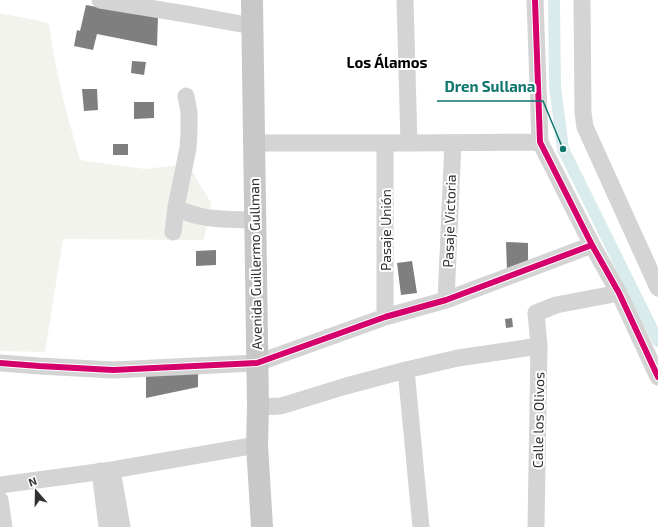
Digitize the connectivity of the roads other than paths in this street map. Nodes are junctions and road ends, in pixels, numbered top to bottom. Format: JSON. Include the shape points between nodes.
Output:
{"nodes":[{"id":1,"x":100,"y":0,"type":"edge"},
{"id":2,"x":405,"y":0,"type":"edge"},
{"id":3,"x":535,"y":0,"type":"edge"},
{"id":4,"x":582,"y":0,"type":"edge"},
{"id":5,"x":182,"y":6,"type":"edge"},
{"id":6,"x":253,"y":10,"type":"edge"},
{"id":7,"x":186,"y":96,"type":"dead end"},
{"id":8,"x":540,"y":142,"type":"junction"},
{"id":9,"x":253,"y":143,"type":"junction"},
{"id":10,"x":385,"y":143,"type":"junction"},
{"id":11,"x":453,"y":143,"type":"junction"},
{"id":12,"x":410,"y":144,"type":"junction"},
{"id":13,"x":176,"y":207,"type":"junction"},
{"id":14,"x":255,"y":220,"type":"junction"},
{"id":15,"x":173,"y":232,"type":"dead end"},
{"id":16,"x":592,"y":245,"type":"junction"},
{"id":17,"x":658,"y":288,"type":"edge"},
{"id":18,"x":619,"y":292,"type":"junction"},
{"id":19,"x":446,"y":300,"type":"junction"},
{"id":20,"x":385,"y":317,"type":"junction"},
{"id":21,"x":539,"y":346,"type":"junction"},
{"id":22,"x":0,"y":362,"type":"edge"},
{"id":23,"x":257,"y":363,"type":"junction"},
{"id":24,"x":406,"y":370,"type":"junction"},
{"id":25,"x":658,"y":377,"type":"edge"},
{"id":26,"x":258,"y":407,"type":"junction"},
{"id":27,"x":257,"y":445,"type":"junction"},
{"id":28,"x":106,"y":470,"type":"junction"},
{"id":29,"x":0,"y":485,"type":"edge"},
{"id":30,"x":0,"y":500,"type":"edge"},
{"id":31,"x":4,"y":527,"type":"edge"},
{"id":32,"x":107,"y":527,"type":"edge"},
{"id":33,"x":122,"y":527,"type":"edge"},
{"id":34,"x":262,"y":527,"type":"edge"},
{"id":35,"x":420,"y":527,"type":"edge"},
{"id":36,"x":536,"y":527,"type":"edge"}],
"edges":[{"from":1,"to":5,"type":"street"},
{"from":2,"to":12,"type":"street"},
{"from":3,"to":8,"type":"street"},
{"from":4,"to":17,"type":"street","via":[[585,127]]},
{"from":5,"to":6,"type":"street"},
{"from":6,"to":9,"type":"main road","name":"Avenida Guillermo Gullman"},
{"from":7,"to":13,"type":"street","via":[[190,132]]},
{"from":8,"to":11,"type":"street"},
{"from":8,"to":16,"type":"street"},
{"from":9,"to":10,"type":"street"},
{"from":9,"to":14,"type":"main road","name":"Avenida Guillermo Gullman"},
{"from":10,"to":12,"type":"street"},
{"from":10,"to":20,"type":"street","name":"Pasaje Unión"},
{"from":11,"to":12,"type":"street"},
{"from":11,"to":19,"type":"street","name":"Pasaje Victoria"},
{"from":13,"to":14,"type":"street","via":[[211,218]]},
{"from":13,"to":15,"type":"street"},
{"from":14,"to":23,"type":"main road","name":"Avenida Guillermo Gullman"},
{"from":16,"to":18,"type":"street"},
{"from":16,"to":19,"type":"street"},
{"from":18,"to":21,"type":"street","name":"Calle los Olivos","via":[[556,305],[536,313]]},
{"from":18,"to":25,"type":"street"},
{"from":19,"to":20,"type":"street"},
{"from":20,"to":23,"type":"street"},
{"from":21,"to":24,"type":"street","via":[[458,358]]},
{"from":21,"to":36,"type":"street","name":"Calle los Olivos"},
{"from":22,"to":23,"type":"street","via":[[113,370]]},
{"from":23,"to":26,"type":"main road","name":"Avenida Guillermo Gullman"},
{"from":24,"to":26,"type":"street","via":[[282,406]]},
{"from":24,"to":35,"type":"street"},
{"from":26,"to":27,"type":"main road","name":"Avenida Guillermo Gullman"},
{"from":27,"to":28,"type":"street"},
{"from":27,"to":34,"type":"main road","name":"Avenida Guillermo Gullman"},
{"from":28,"to":29,"type":"street"},
{"from":28,"to":32,"type":"street"},
{"from":28,"to":33,"type":"street"},
{"from":30,"to":31,"type":"street"}]}
